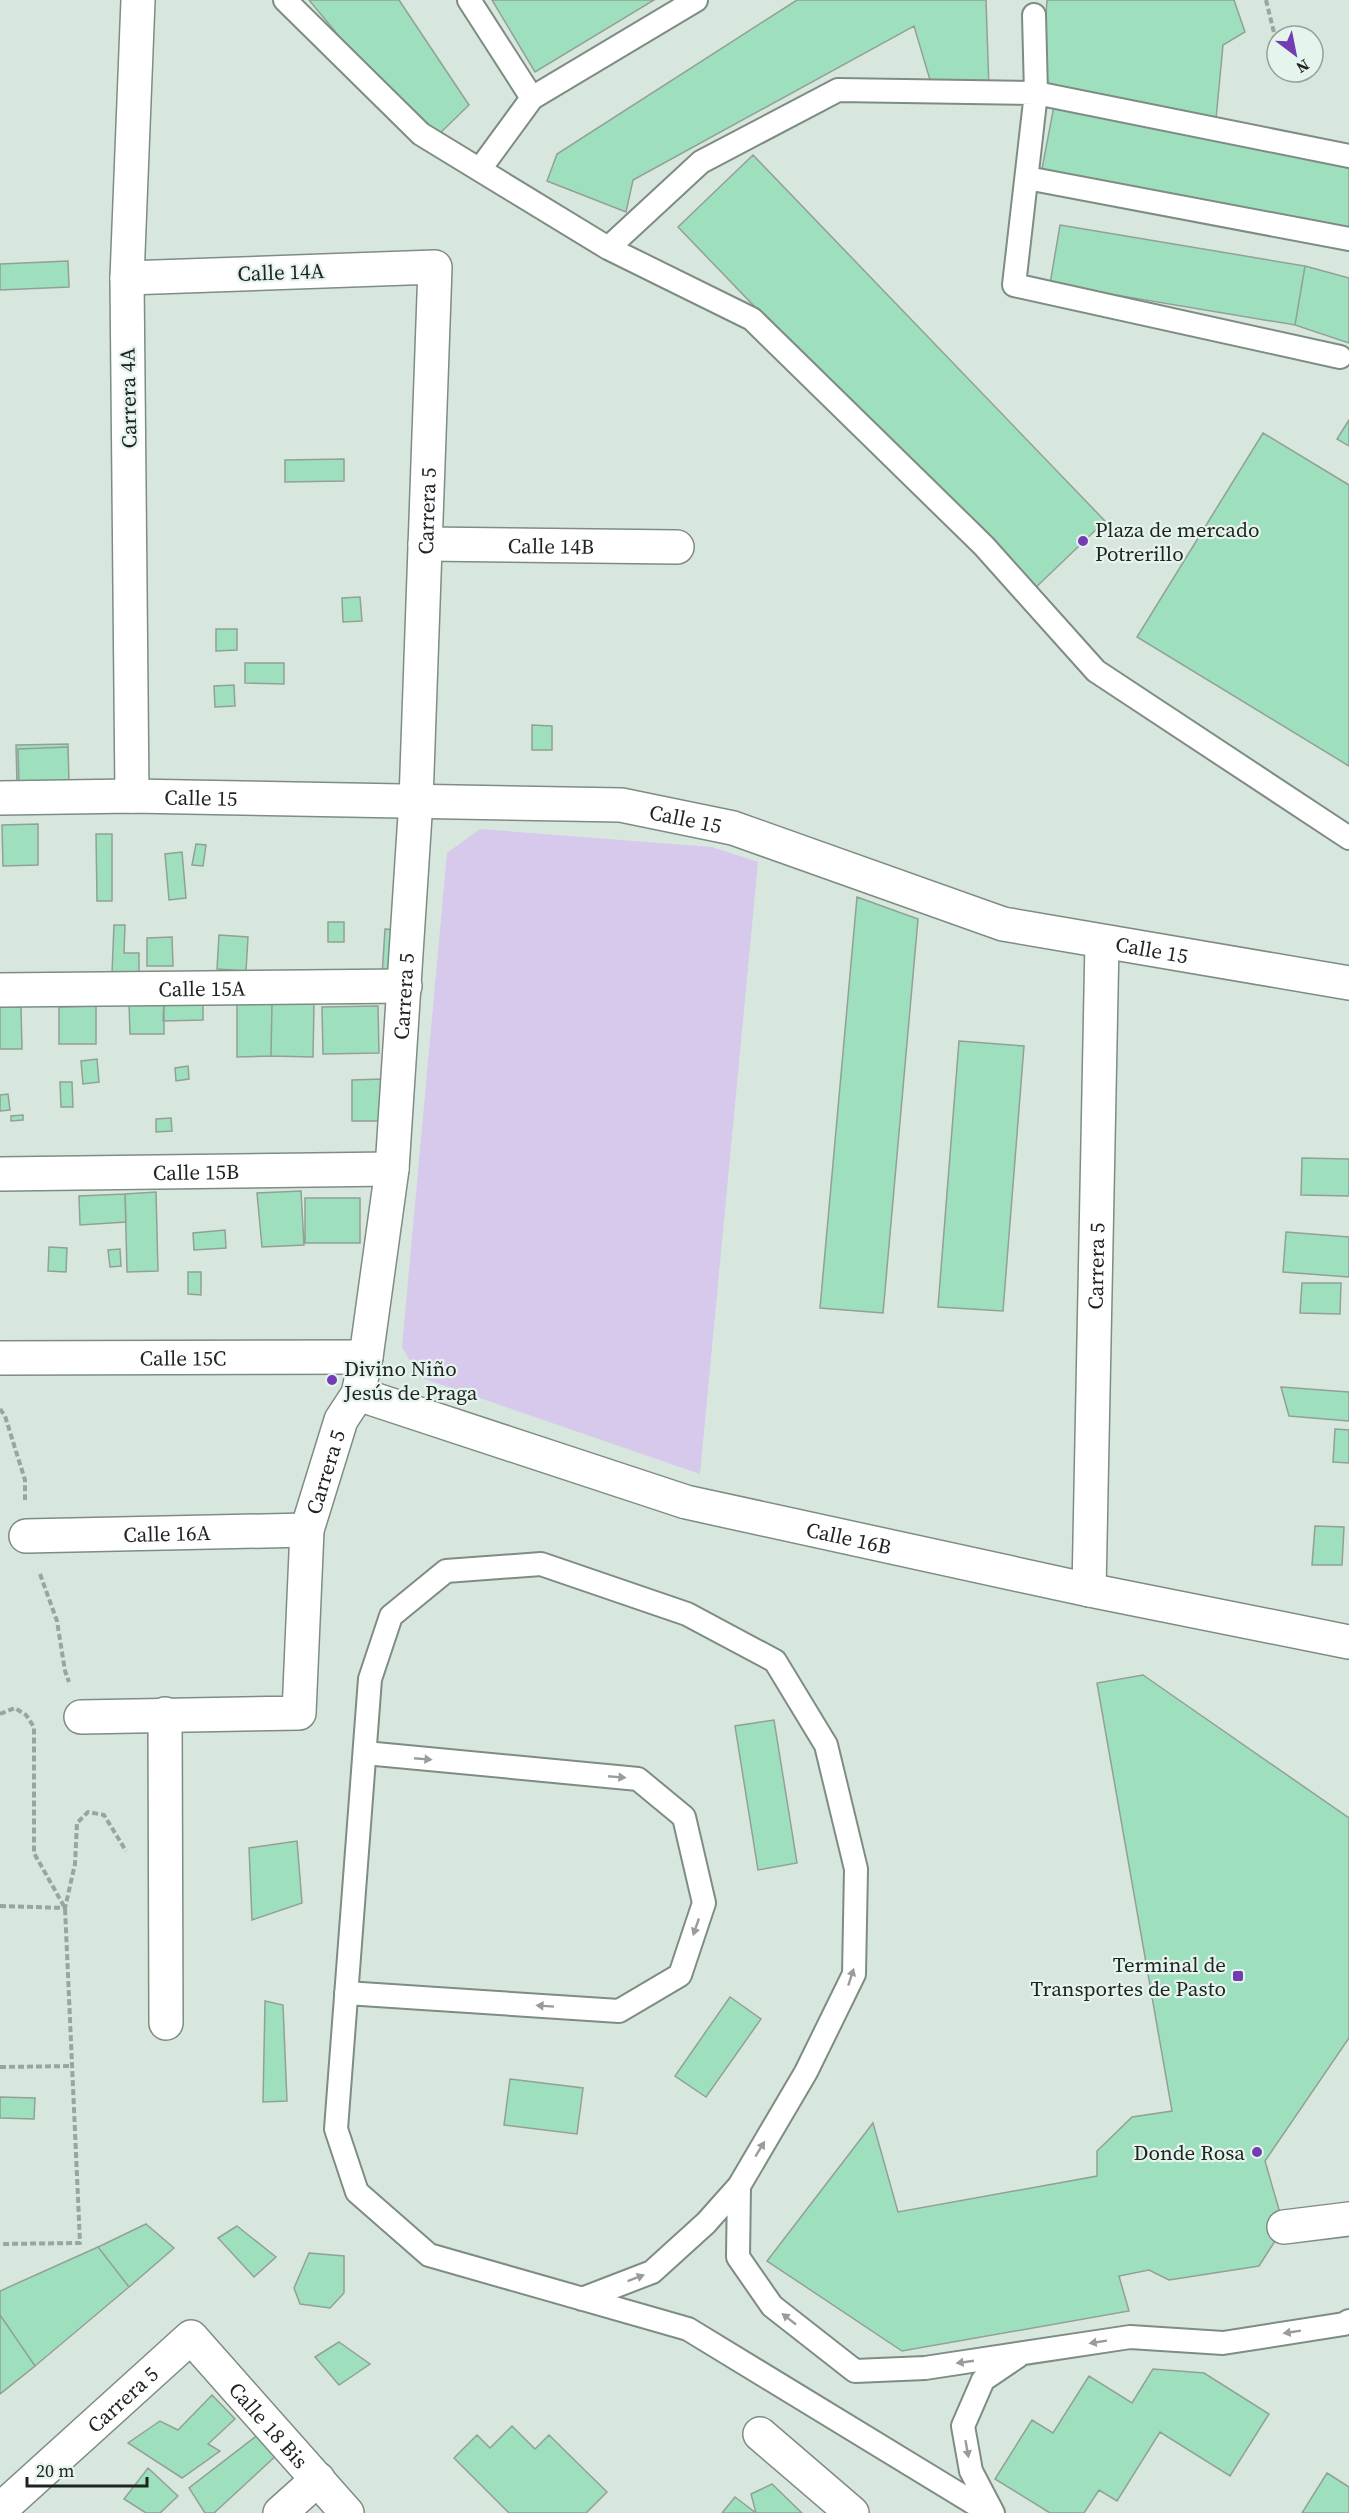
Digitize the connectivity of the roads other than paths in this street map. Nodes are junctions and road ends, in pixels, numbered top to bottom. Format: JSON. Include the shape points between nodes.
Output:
{"nodes":[{"id":1,"x":138,"y":0,"type":"edge"},
{"id":2,"x":285,"y":0,"type":"edge"},
{"id":3,"x":469,"y":0,"type":"edge"},
{"id":4,"x":696,"y":0,"type":"edge"},
{"id":5,"x":1034,"y":15,"type":"dead end"},
{"id":6,"x":1036,"y":93,"type":"junction"},
{"id":7,"x":532,"y":98,"type":"junction"},
{"id":8,"x":1349,"y":156,"type":"edge"},
{"id":9,"x":480,"y":169,"type":"junction"},
{"id":10,"x":1027,"y":178,"type":"junction"},
{"id":11,"x":1349,"y":239,"type":"edge"},
{"id":12,"x":608,"y":248,"type":"junction"},
{"id":13,"x":435,"y":267,"type":"joint"},
{"id":14,"x":127,"y":278,"type":"junction"},
{"id":15,"x":1341,"y":357,"type":"dead end"},
{"id":16,"x":425,"y":544,"type":"junction"},
{"id":17,"x":677,"y":547,"type":"dead end"},
{"id":18,"x":132,"y":796,"type":"junction"},
{"id":19,"x":0,"y":798,"type":"edge"},
{"id":20,"x":416,"y":800,"type":"junction"},
{"id":21,"x":1349,"y":837,"type":"edge"},
{"id":22,"x":1102,"y":942,"type":"junction"},
{"id":23,"x":1349,"y":983,"type":"edge"},
{"id":24,"x":405,"y":986,"type":"junction"},
{"id":25,"x":0,"y":990,"type":"edge"},
{"id":26,"x":392,"y":1169,"type":"junction"},
{"id":27,"x":0,"y":1174,"type":"edge"},
{"id":28,"x":366,"y":1357,"type":"junction"},
{"id":29,"x":0,"y":1359,"type":"edge"},
{"id":30,"x":358,"y":1394,"type":"junction"},
{"id":31,"x":307,"y":1530,"type":"junction"},
{"id":32,"x":26,"y":1536,"type":"dead end"},
{"id":33,"x":1089,"y":1590,"type":"junction"},
{"id":34,"x":1349,"y":1642,"type":"edge"},
{"id":35,"x":165,"y":1714,"type":"junction"},
{"id":36,"x":81,"y":1717,"type":"dead end"},
{"id":37,"x":365,"y":1753,"type":"junction"},
{"id":38,"x":346,"y":1993,"type":"junction"},
{"id":39,"x":166,"y":2023,"type":"dead end"},
{"id":40,"x":739,"y":2186,"type":"junction"},
{"id":41,"x":1349,"y":2218,"type":"edge"},
{"id":42,"x":1284,"y":2227,"type":"dead end"},
{"id":43,"x":582,"y":2299,"type":"junction"},
{"id":44,"x":1349,"y":2321,"type":"edge"},
{"id":45,"x":191,"y":2337,"type":"joint"},
{"id":46,"x":1023,"y":2353,"type":"junction"},
{"id":47,"x":760,"y":2434,"type":"dead end"},
{"id":48,"x":318,"y":2479,"type":"junction"},
{"id":49,"x":0,"y":2510,"type":"edge"},
{"id":50,"x":280,"y":2513,"type":"edge"},
{"id":51,"x":347,"y":2513,"type":"edge"},
{"id":52,"x":852,"y":2513,"type":"edge"},
{"id":53,"x":991,"y":2513,"type":"edge"}],
"edges":[{"from":1,"to":14,"type":"street","name":"Carrera 4A"},
{"from":2,"to":9,"type":"lane","via":[[421,134]]},
{"from":3,"to":7,"type":"lane"},
{"from":4,"to":7,"type":"lane"},
{"from":5,"to":6,"type":"lane"},
{"from":6,"to":8,"type":"lane"},
{"from":6,"to":10,"type":"lane"},
{"from":6,"to":12,"type":"lane","via":[[838,90],[701,162]]},
{"from":7,"to":9,"type":"lane"},
{"from":9,"to":12,"type":"lane"},
{"from":10,"to":11,"type":"lane"},
{"from":10,"to":15,"type":"lane","via":[[1014,285]]},
{"from":12,"to":21,"type":"lane","via":[[752,319],[984,546],[1096,671]]},
{"from":13,"to":14,"type":"street","name":"Calle 14A"},
{"from":13,"to":16,"type":"street","name":"Carrera 5"},
{"from":14,"to":18,"type":"street","name":"Carrera 4A"},
{"from":16,"to":17,"type":"street","name":"Calle 14B"},
{"from":16,"to":20,"type":"street","name":"Carrera 5"},
{"from":18,"to":19,"type":"street","name":"Calle 15"},
{"from":18,"to":20,"type":"street","name":"Calle 15"},
{"from":20,"to":22,"type":"street","name":"Calle 15","via":[[621,804],[733,828],[1003,924]]},
{"from":20,"to":24,"type":"street","name":"Carrera 5"},
{"from":22,"to":23,"type":"street","name":"Calle 15"},
{"from":22,"to":33,"type":"street","name":"Carrera 5"},
{"from":24,"to":25,"type":"street","name":"Calle 15A"},
{"from":24,"to":26,"type":"street","name":"Carrera 5"},
{"from":26,"to":27,"type":"street","name":"Calle 15B"},
{"from":26,"to":28,"type":"street","name":"Carrera 5"},
{"from":28,"to":29,"type":"street","name":"Calle 15C"},
{"from":28,"to":30,"type":"street","name":"Carrera 5"},
{"from":30,"to":31,"type":"street","name":"Carrera 5","via":[[341,1420]]},
{"from":30,"to":33,"type":"street","name":"Calle 16B","via":[[686,1502]]},
{"from":31,"to":32,"type":"street","name":"Calle 16A"},
{"from":31,"to":35,"type":"street","name":"Carrera 5","via":[[298,1713]]},
{"from":33,"to":34,"type":"street","name":"Calle 16B"},
{"from":35,"to":36,"type":"street"},
{"from":35,"to":39,"type":"street"},
{"from":37,"to":38,"type":"lane"},
{"from":37,"to":38,"type":"lane","one_way":true,"via":[[638,1779],[684,1816],[704,1903],[680,1975],[619,2010]]},
{"from":40,"to":37,"type":"lane","one_way":true,"via":[[806,2072],[854,1974],[856,1869],[826,1745],[775,1661],[687,1614],[541,1564],[446,1571],[392,1616],[370,1679]]},
{"from":38,"to":43,"type":"lane","via":[[336,2129],[357,2192],[429,2255]]},
{"from":43,"to":40,"type":"lane","one_way":true,"via":[[652,2272],[706,2223]]},
{"from":46,"to":40,"type":"lane","one_way":true,"via":[[925,2368],[855,2371],[772,2306],[738,2257]]},
{"from":41,"to":42,"type":"street"},
{"from":43,"to":53,"type":"lane","via":[[688,2330]]},
{"from":44,"to":46,"type":"lane","one_way":true,"via":[[1223,2343],[1130,2337]]},
{"from":45,"to":48,"type":"street","name":"Calle 18 Bis"},
{"from":45,"to":49,"type":"street","name":"Carrera 5"},
{"from":46,"to":53,"type":"lane","one_way":true,"via":[[983,2380],[963,2426],[971,2471]]},
{"from":47,"to":52,"type":"street"},
{"from":48,"to":50,"type":"street"},
{"from":48,"to":51,"type":"street","name":"Calle 18 Bis"}]}
